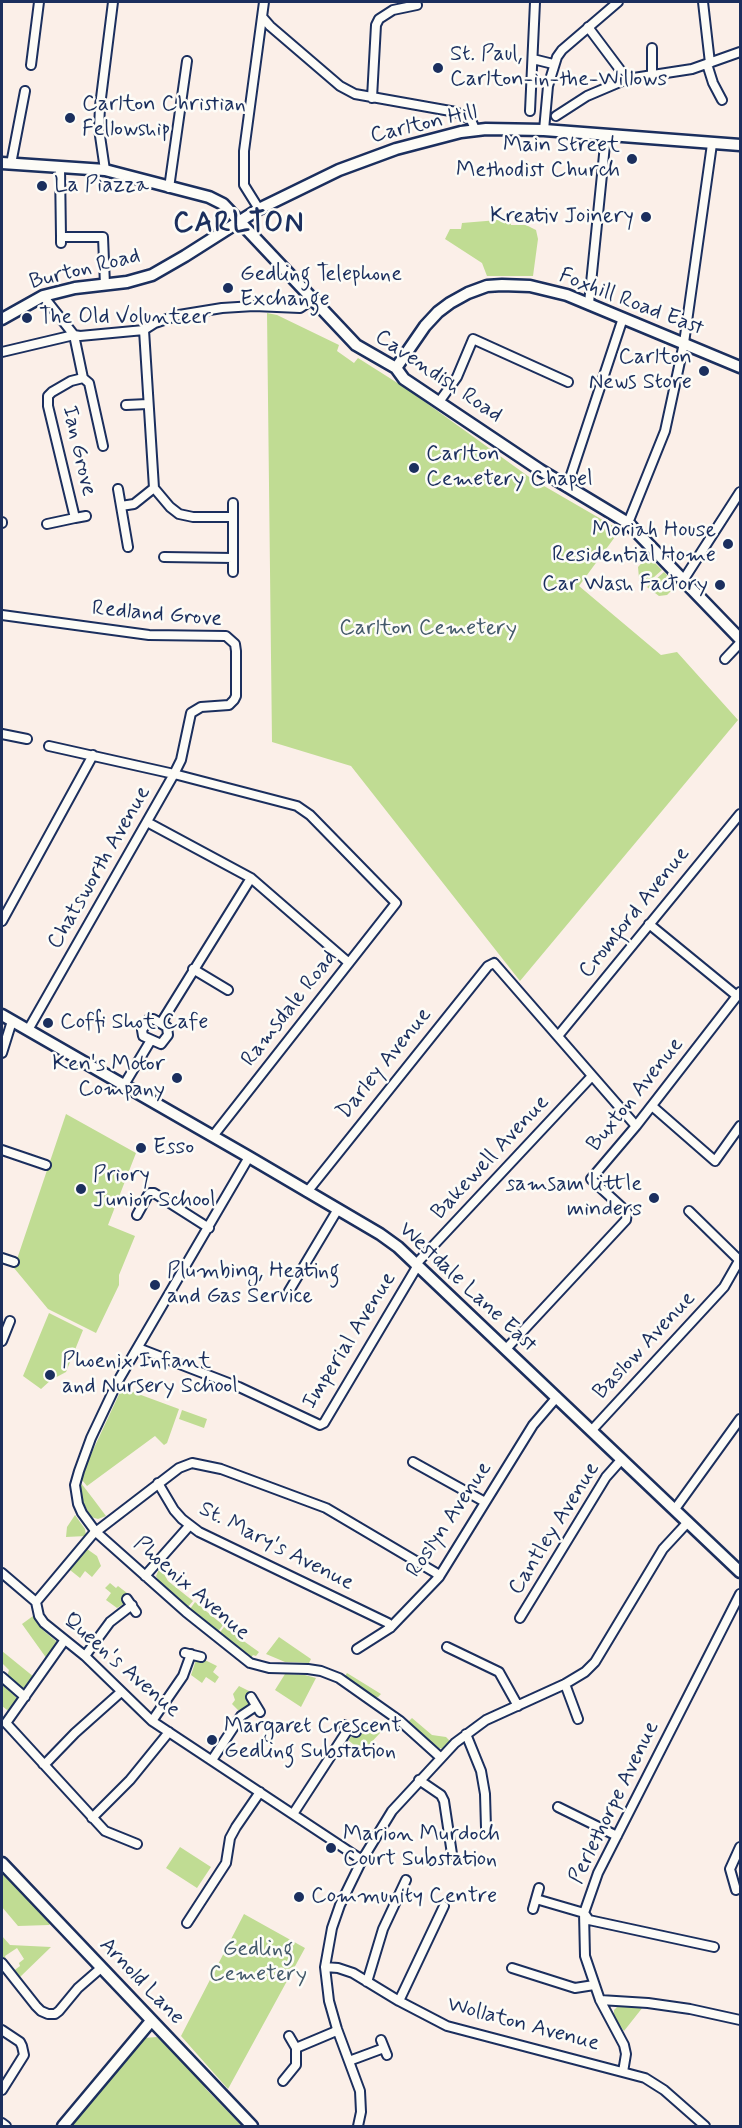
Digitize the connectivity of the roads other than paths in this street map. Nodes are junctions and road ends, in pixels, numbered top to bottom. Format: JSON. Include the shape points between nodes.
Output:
{"nodes":[{"id":1,"x":39,"y":2,"type":"edge"},
{"id":2,"x":112,"y":2,"type":"edge"},
{"id":3,"x":264,"y":2,"type":"edge"},
{"id":4,"x":535,"y":2,"type":"edge"},
{"id":5,"x":704,"y":2,"type":"edge"},
{"id":6,"x":613,"y":3,"type":"edge"},
{"id":7,"x":417,"y":5,"type":"dead end"},
{"id":8,"x":263,"y":18,"type":"junction"},
{"id":9,"x":588,"y":27,"type":"junction"},
{"id":10,"x":652,"y":48,"type":"dead end"},
{"id":11,"x":741,"y":52,"type":"edge"},
{"id":12,"x":533,"y":59,"type":"junction"},
{"id":13,"x":187,"y":61,"type":"dead end"},
{"id":14,"x":32,"y":64,"type":"dead end"},
{"id":15,"x":553,"y":64,"type":"junction"},
{"id":16,"x":708,"y":64,"type":"junction"},
{"id":17,"x":652,"y":75,"type":"junction"},
{"id":18,"x":627,"y":79,"type":"junction"},
{"id":19,"x":25,"y":91,"type":"dead end"},
{"id":20,"x":372,"y":98,"type":"junction"},
{"id":21,"x":722,"y":100,"type":"dead end"},
{"id":22,"x":22,"y":104,"type":"junction"},
{"id":23,"x":33,"y":106,"type":"dead end"},
{"id":24,"x":530,"y":111,"type":"dead end"},
{"id":25,"x":556,"y":116,"type":"dead end"},
{"id":26,"x":475,"y":129,"type":"junction"},
{"id":27,"x":544,"y":130,"type":"junction"},
{"id":28,"x":606,"y":135,"type":"junction"},
{"id":29,"x":712,"y":144,"type":"junction"},
{"id":30,"x":741,"y":145,"type":"edge"},
{"id":31,"x":6,"y":164,"type":"edge"},
{"id":32,"x":60,"y":168,"type":"junction"},
{"id":33,"x":105,"y":170,"type":"junction"},
{"id":34,"x":169,"y":188,"type":"junction"},
{"id":35,"x":259,"y":209,"type":"junction"},
{"id":36,"x":239,"y":222,"type":"junction"},
{"id":37,"x":105,"y":285,"type":"junction"},
{"id":38,"x":43,"y":296,"type":"junction"},
{"id":39,"x":312,"y":300,"type":"junction"},
{"id":40,"x":589,"y":303,"type":"junction"},
{"id":41,"x":623,"y":318,"type":"junction"},
{"id":42,"x":2,"y":319,"type":"edge"},
{"id":43,"x":144,"y":330,"type":"junction"},
{"id":44,"x":74,"y":334,"type":"junction"},
{"id":45,"x":684,"y":343,"type":"junction"},
{"id":46,"x":2,"y":352,"type":"edge"},
{"id":47,"x":741,"y":367,"type":"edge"},
{"id":48,"x":396,"y":368,"type":"junction"},
{"id":49,"x":83,"y":378,"type":"junction"},
{"id":50,"x":568,"y":382,"type":"dead end"},
{"id":51,"x":439,"y":402,"type":"junction"},
{"id":52,"x":148,"y":404,"type":"junction"},
{"id":53,"x":126,"y":405,"type":"dead end"},
{"id":54,"x":103,"y":446,"type":"dead end"},
{"id":55,"x":567,"y":486,"type":"junction"},
{"id":56,"x":154,"y":488,"type":"junction"},
{"id":57,"x":118,"y":489,"type":"dead end"},
{"id":58,"x":741,"y":492,"type":"edge"},
{"id":59,"x":233,"y":503,"type":"dead end"},
{"id":60,"x":121,"y":506,"type":"junction"},
{"id":61,"x":86,"y":516,"type":"dead end"},
{"id":62,"x":233,"y":517,"type":"junction"},
{"id":63,"x":75,"y":518,"type":"junction"},
{"id":64,"x":628,"y":523,"type":"junction"},
{"id":65,"x":47,"y":524,"type":"dead end"},
{"id":66,"x":128,"y":547,"type":"dead end"},
{"id":67,"x":164,"y":557,"type":"dead end"},
{"id":68,"x":233,"y":558,"type":"junction"},
{"id":69,"x":233,"y":572,"type":"dead end"},
{"id":70,"x":684,"y":579,"type":"junction"},
{"id":71,"x":2,"y":615,"type":"edge"},
{"id":72,"x":741,"y":641,"type":"edge"},
{"id":73,"x":726,"y":659,"type":"dead end"},
{"id":74,"x":190,"y":718,"type":"joint"},
{"id":75,"x":2,"y":734,"type":"edge"},
{"id":76,"x":27,"y":739,"type":"dead end"},
{"id":77,"x":49,"y":746,"type":"dead end"},
{"id":78,"x":93,"y":755,"type":"junction"},
{"id":79,"x":174,"y":774,"type":"junction"},
{"id":80,"x":741,"y":814,"type":"edge"},
{"id":81,"x":147,"y":822,"type":"junction"},
{"id":82,"x":251,"y":878,"type":"junction"},
{"id":83,"x":2,"y":921,"type":"edge"},
{"id":84,"x":649,"y":924,"type":"junction"},
{"id":85,"x":350,"y":963,"type":"junction"},
{"id":86,"x":193,"y":969,"type":"junction"},
{"id":87,"x":228,"y":990,"type":"dead end"},
{"id":88,"x":739,"y":994,"type":"edge"},
{"id":89,"x":2,"y":1015,"type":"edge"},
{"id":90,"x":12,"y":1022,"type":"junction"},
{"id":91,"x":161,"y":1023,"type":"junction"},
{"id":92,"x":28,"y":1030,"type":"junction"},
{"id":93,"x":558,"y":1036,"type":"junction"},
{"id":94,"x":151,"y":1040,"type":"junction"},
{"id":95,"x":2,"y":1053,"type":"edge"},
{"id":96,"x":592,"y":1076,"type":"junction"},
{"id":97,"x":124,"y":1085,"type":"junction"},
{"id":98,"x":652,"y":1106,"type":"junction"},
{"id":99,"x":636,"y":1126,"type":"junction"},
{"id":100,"x":741,"y":1126,"type":"edge"},
{"id":101,"x":213,"y":1136,"type":"junction"},
{"id":102,"x":2,"y":1150,"type":"edge"},
{"id":103,"x":249,"y":1157,"type":"junction"},
{"id":104,"x":46,"y":1165,"type":"dead end"},
{"id":105,"x":307,"y":1191,"type":"junction"},
{"id":106,"x":338,"y":1209,"type":"junction"},
{"id":107,"x":689,"y":1212,"type":"dead end"},
{"id":108,"x":138,"y":1215,"type":"dead end"},
{"id":109,"x":209,"y":1228,"type":"junction"},
{"id":110,"x":2,"y":1258,"type":"edge"},
{"id":111,"x":740,"y":1260,"type":"edge"},
{"id":112,"x":15,"y":1262,"type":"dead end"},
{"id":113,"x":418,"y":1264,"type":"junction"},
{"id":114,"x":289,"y":1291,"type":"dead end"},
{"id":115,"x":10,"y":1321,"type":"dead end"},
{"id":116,"x":2,"y":1341,"type":"edge"},
{"id":117,"x":138,"y":1348,"type":"junction"},
{"id":118,"x":506,"y":1349,"type":"junction"},
{"id":119,"x":557,"y":1397,"type":"junction"},
{"id":120,"x":741,"y":1419,"type":"edge"},
{"id":121,"x":592,"y":1430,"type":"junction"},
{"id":122,"x":622,"y":1459,"type":"junction"},
{"id":123,"x":413,"y":1462,"type":"dead end"},
{"id":124,"x":158,"y":1483,"type":"junction"},
{"id":125,"x":485,"y":1502,"type":"junction"},
{"id":126,"x":675,"y":1509,"type":"junction"},
{"id":127,"x":688,"y":1522,"type":"junction"},
{"id":128,"x":190,"y":1525,"type":"junction"},
{"id":129,"x":96,"y":1532,"type":"junction"},
{"id":130,"x":740,"y":1569,"type":"edge"},
{"id":131,"x":2,"y":1572,"type":"edge"},
{"id":132,"x":145,"y":1576,"type":"junction"},
{"id":133,"x":439,"y":1576,"type":"junction"},
{"id":134,"x":741,"y":1594,"type":"edge"},
{"id":135,"x":36,"y":1602,"type":"junction"},
{"id":136,"x":131,"y":1605,"type":"dead end"},
{"id":137,"x":520,"y":1618,"type":"dead end"},
{"id":138,"x":390,"y":1628,"type":"junction"},
{"id":139,"x":64,"y":1641,"type":"junction"},
{"id":140,"x":447,"y":1647,"type":"dead end"},
{"id":141,"x":357,"y":1649,"type":"dead end"},
{"id":142,"x":85,"y":1656,"type":"junction"},
{"id":143,"x":201,"y":1657,"type":"dead end"},
{"id":144,"x":2,"y":1677,"type":"edge"},
{"id":145,"x":565,"y":1684,"type":"junction"},
{"id":146,"x":121,"y":1692,"type":"junction"},
{"id":147,"x":25,"y":1697,"type":"junction"},
{"id":148,"x":251,"y":1698,"type":"dead end"},
{"id":149,"x":518,"y":1706,"type":"junction"},
{"id":150,"x":578,"y":1719,"type":"dead end"},
{"id":151,"x":152,"y":1720,"type":"junction"},
{"id":152,"x":350,"y":1728,"type":"dead end"},
{"id":153,"x":169,"y":1732,"type":"junction"},
{"id":154,"x":466,"y":1734,"type":"junction"},
{"id":155,"x":440,"y":1757,"type":"junction"},
{"id":156,"x":212,"y":1760,"type":"junction"},
{"id":157,"x":43,"y":1764,"type":"junction"},
{"id":158,"x":419,"y":1780,"type":"junction"},
{"id":159,"x":260,"y":1792,"type":"junction"},
{"id":160,"x":558,"y":1807,"type":"dead end"},
{"id":161,"x":293,"y":1814,"type":"junction"},
{"id":162,"x":92,"y":1818,"type":"junction"},
{"id":163,"x":486,"y":1828,"type":"dead end"},
{"id":164,"x":617,"y":1836,"type":"junction"},
{"id":165,"x":137,"y":1844,"type":"dead end"},
{"id":166,"x":741,"y":1847,"type":"edge"},
{"id":167,"x":452,"y":1854,"type":"dead end"},
{"id":168,"x":362,"y":1860,"type":"junction"},
{"id":169,"x":2,"y":1863,"type":"edge"},
{"id":170,"x":406,"y":1880,"type":"dead end"},
{"id":171,"x":539,"y":1888,"type":"dead end"},
{"id":172,"x":736,"y":1890,"type":"dead end"},
{"id":173,"x":536,"y":1899,"type":"junction"},
{"id":174,"x":444,"y":1906,"type":"dead end"},
{"id":175,"x":533,"y":1909,"type":"dead end"},
{"id":176,"x":584,"y":1913,"type":"junction"},
{"id":177,"x":187,"y":1923,"type":"dead end"},
{"id":178,"x":714,"y":1947,"type":"dead end"},
{"id":179,"x":2,"y":1962,"type":"edge"},
{"id":180,"x":326,"y":1967,"type":"junction"},
{"id":181,"x":101,"y":1968,"type":"junction"},
{"id":182,"x":512,"y":1968,"type":"dead end"},
{"id":183,"x":367,"y":1982,"type":"junction"},
{"id":184,"x":594,"y":1985,"type":"junction"},
{"id":185,"x":600,"y":2000,"type":"junction"},
{"id":186,"x":399,"y":2001,"type":"junction"},
{"id":187,"x":741,"y":2020,"type":"edge"},
{"id":188,"x":151,"y":2021,"type":"junction"},
{"id":189,"x":337,"y":2029,"type":"junction"},
{"id":190,"x":2,"y":2030,"type":"edge"},
{"id":191,"x":289,"y":2036,"type":"dead end"},
{"id":192,"x":296,"y":2048,"type":"junction"},
{"id":193,"x":384,"y":2048,"type":"dead end"},
{"id":194,"x":349,"y":2061,"type":"junction"},
{"id":195,"x":623,"y":2072,"type":"junction"},
{"id":196,"x":283,"y":2081,"type":"dead end"},
{"id":197,"x":2,"y":2090,"type":"edge"},
{"id":198,"x":2,"y":2123,"type":"edge"},
{"id":199,"x":6,"y":2127,"type":"edge"},
{"id":200,"x":63,"y":2127,"type":"edge"},
{"id":201,"x":252,"y":2127,"type":"edge"},
{"id":202,"x":358,"y":2127,"type":"edge"},
{"id":203,"x":705,"y":2127,"type":"edge"}],
"edges":[{"from":1,"to":14,"type":"street"},
{"from":2,"to":33,"type":"street","via":[[99,129]]},
{"from":3,"to":8,"type":"street"},
{"from":4,"to":12,"type":"street"},
{"from":5,"to":16,"type":"street"},
{"from":6,"to":9,"type":"street"},
{"from":7,"to":20,"type":"street","via":[[393,10],[376,25]]},
{"from":8,"to":20,"type":"street","via":[[332,81]]},
{"from":8,"to":35,"type":"street","via":[[244,151],[244,184]]},
{"from":9,"to":15,"type":"street","via":[[562,50]]},
{"from":9,"to":18,"type":"street"},
{"from":10,"to":17,"type":"street"},
{"from":11,"to":16,"type":"street"},
{"from":12,"to":15,"type":"street"},
{"from":12,"to":24,"type":"street"},
{"from":13,"to":34,"type":"street"},
{"from":15,"to":27,"type":"street"},
{"from":16,"to":17,"type":"street"},
{"from":16,"to":21,"type":"street"},
{"from":17,"to":18,"type":"street"},
{"from":18,"to":25,"type":"street","via":[[587,96]]},
{"from":19,"to":22,"type":"street"},
{"from":20,"to":26,"type":"street","via":[[463,114]]},
{"from":22,"to":23,"type":"street"},
{"from":22,"to":31,"type":"street"},
{"from":26,"to":27,"type":"street","name":"Carlton Hill"},
{"from":26,"to":35,"type":"street","name":"Carlton Hill","via":[[364,159]]},
{"from":27,"to":28,"type":"street","name":"Carlton Hill"},
{"from":28,"to":29,"type":"street","name":"Carlton Hill"},
{"from":28,"to":40,"type":"street"},
{"from":29,"to":30,"type":"street","name":"Carlton Hill"},
{"from":29,"to":45,"type":"street"},
{"from":31,"to":32,"type":"street","name":"Cavendish Road"},
{"from":32,"to":33,"type":"street","name":"Cavendish Road"},
{"from":32,"to":37,"type":"street","via":[[61,240],[103,237]]},
{"from":33,"to":34,"type":"street","name":"Cavendish Road"},
{"from":34,"to":36,"type":"street","name":"Cavendish Road","via":[[209,197],[223,204]]},
{"from":35,"to":36,"type":"street","name":"Carlton Hill"},
{"from":36,"to":37,"type":"street","name":"Burton Road","via":[[152,274]]},
{"from":36,"to":39,"type":"street","name":"Cavendish Road"},
{"from":37,"to":38,"type":"street","name":"Burton Road"},
{"from":38,"to":42,"type":"street","name":"Burton Road"},
{"from":38,"to":44,"type":"street"},
{"from":39,"to":43,"type":"street","via":[[297,308],[254,306],[179,315]]},
{"from":39,"to":48,"type":"street","name":"Cavendish Road","via":[[356,345]]},
{"from":40,"to":41,"type":"street","name":"Foxhill Road East"},
{"from":40,"to":48,"type":"street","name":"Foxhill Road East","via":[[530,286],[487,286],[438,312]]},
{"from":41,"to":45,"type":"street","name":"Foxhill Road East"},
{"from":41,"to":55,"type":"street"},
{"from":43,"to":44,"type":"street"},
{"from":43,"to":52,"type":"street"},
{"from":44,"to":46,"type":"street"},
{"from":44,"to":49,"type":"street"},
{"from":45,"to":47,"type":"street","name":"Foxhill Road East"},
{"from":45,"to":64,"type":"street","via":[[665,431]]},
{"from":48,"to":51,"type":"street","name":"Cavendish Road","via":[[404,379]]},
{"from":49,"to":54,"type":"street","via":[[89,383]]},
{"from":49,"to":63,"type":"street","name":"Ian Grove","via":[[52,392],[47,401]]},
{"from":50,"to":51,"type":"street","via":[[472,339],[457,377]]},
{"from":51,"to":55,"type":"street","name":"Cavendish Road"},
{"from":52,"to":53,"type":"street"},
{"from":52,"to":56,"type":"street"},
{"from":55,"to":64,"type":"street","name":"Cavendish Road"},
{"from":56,"to":60,"type":"street","via":[[134,504]]},
{"from":56,"to":62,"type":"street","via":[[179,514]]},
{"from":57,"to":60,"type":"street"},
{"from":58,"to":70,"type":"street"},
{"from":59,"to":62,"type":"street"},
{"from":60,"to":66,"type":"street"},
{"from":61,"to":63,"type":"street","name":"Ian Grove"},
{"from":62,"to":68,"type":"street"},
{"from":63,"to":65,"type":"street","name":"Ian Grove"},
{"from":64,"to":70,"type":"street","name":"Cavendish Road"},
{"from":67,"to":68,"type":"street"},
{"from":68,"to":69,"type":"street"},
{"from":70,"to":72,"type":"street","name":"Cavendish Road"},
{"from":71,"to":74,"type":"street","name":"Redland Grove","via":[[149,635],[226,636],[236,644],[236,696],[224,707],[195,709]]},
{"from":72,"to":73,"type":"street"},
{"from":74,"to":79,"type":"street","name":"Chatsworth Avenue"},
{"from":75,"to":76,"type":"street"},
{"from":77,"to":78,"type":"street"},
{"from":78,"to":79,"type":"street"},
{"from":78,"to":83,"type":"street"},
{"from":79,"to":81,"type":"street","name":"Chatsworth Avenue"},
{"from":79,"to":85,"type":"street","name":"Ramsdale Road","via":[[297,806],[396,903]]},
{"from":80,"to":84,"type":"street","name":"Cromford Avenue"},
{"from":81,"to":82,"type":"street"},
{"from":81,"to":92,"type":"street","name":"Chatsworth Avenue"},
{"from":82,"to":85,"type":"street"},
{"from":82,"to":86,"type":"street"},
{"from":84,"to":88,"type":"street"},
{"from":84,"to":93,"type":"street","name":"Cromford Avenue"},
{"from":85,"to":101,"type":"street","name":"Ramsdale Road"},
{"from":86,"to":87,"type":"street"},
{"from":86,"to":91,"type":"street"},
{"from":88,"to":98,"type":"street","name":"Buxton Avenue"},
{"from":89,"to":90,"type":"street","name":"Westdale Lane East"},
{"from":90,"to":92,"type":"street","name":"Westdale Lane East"},
{"from":90,"to":95,"type":"street"},
{"from":91,"to":94,"type":"street","via":[[169,1031],[164,1042],[157,1044]]},
{"from":91,"to":94,"type":"street","via":[[153,1019],[141,1032]]},
{"from":92,"to":97,"type":"street","name":"Westdale Lane East"},
{"from":93,"to":96,"type":"street"},
{"from":93,"to":105,"type":"street","name":"Darley Avenue","via":[[494,963],[488,966]]},
{"from":94,"to":97,"type":"street"},
{"from":96,"to":99,"type":"street"},
{"from":96,"to":113,"type":"street","name":"Bakewell Avenue"},
{"from":97,"to":101,"type":"street","name":"Westdale Lane East"},
{"from":98,"to":99,"type":"street","name":"Buxton Avenue"},
{"from":98,"to":100,"type":"street","via":[[715,1161]]},
{"from":99,"to":118,"type":"street","name":"Buxton Avenue","via":[[591,1179],[627,1212],[626,1220]]},
{"from":101,"to":103,"type":"street","name":"Westdale Lane East"},
{"from":102,"to":104,"type":"street"},
{"from":103,"to":105,"type":"street","name":"Westdale Lane East"},
{"from":103,"to":109,"type":"street","name":"Phoenix Avenue"},
{"from":105,"to":106,"type":"street","name":"Westdale Lane East"},
{"from":106,"to":113,"type":"street","name":"Westdale Lane East","via":[[380,1234]]},
{"from":106,"to":114,"type":"street"},
{"from":107,"to":111,"type":"street"},
{"from":108,"to":109,"type":"street","via":[[147,1195],[154,1193]]},
{"from":109,"to":117,"type":"street","name":"Phoenix Avenue"},
{"from":110,"to":112,"type":"street"},
{"from":111,"to":121,"type":"street","name":"Baslow Avenue","via":[[724,1287]]},
{"from":113,"to":117,"type":"street","name":"Imperial Avenue","via":[[320,1425],[210,1375]]},
{"from":113,"to":118,"type":"street","name":"Westdale Lane East"},
{"from":115,"to":116,"type":"street"},
{"from":117,"to":129,"type":"street","name":"Phoenix Avenue","via":[[91,1438],[75,1485],[82,1513]]},
{"from":118,"to":119,"type":"street","name":"Westdale Lane East"},
{"from":119,"to":121,"type":"street","name":"Westdale Lane East"},
{"from":119,"to":125,"type":"street","name":"Roslyn Avenue","via":[[534,1425]]},
{"from":120,"to":126,"type":"street"},
{"from":121,"to":122,"type":"street","name":"Westdale Lane East"},
{"from":122,"to":126,"type":"street","name":"Westdale Lane East"},
{"from":122,"to":137,"type":"street","name":"Cantley Avenue","via":[[606,1477]]},
{"from":123,"to":125,"type":"street"},
{"from":124,"to":128,"type":"street","name":"St. Mary's Avenue","via":[[174,1510]]},
{"from":124,"to":129,"type":"street","name":"Queen's Avenue"},
{"from":124,"to":133,"type":"street","name":"Queen's Avenue","via":[[192,1463],[221,1469],[326,1508]]},
{"from":125,"to":133,"type":"street","name":"Roslyn Avenue"},
{"from":126,"to":127,"type":"street","name":"Westdale Lane East"},
{"from":127,"to":130,"type":"street","name":"Westdale Lane East"},
{"from":127,"to":145,"type":"street","via":[[663,1549],[595,1662]]},
{"from":128,"to":132,"type":"street"},
{"from":128,"to":138,"type":"street","name":"St. Mary's Avenue","via":[[388,1623]]},
{"from":129,"to":132,"type":"street","name":"Phoenix Avenue"},
{"from":129,"to":135,"type":"street","name":"Queen's Avenue"},
{"from":131,"to":135,"type":"street"},
{"from":132,"to":155,"type":"street","name":"Phoenix Avenue","via":[[250,1663],[321,1671],[339,1678],[400,1721]]},
{"from":133,"to":138,"type":"street","name":"Roslyn Avenue"},
{"from":134,"to":164,"type":"street","name":"Perlethorpe Avenue"},
{"from":135,"to":139,"type":"street","name":"Queen's Avenue","via":[[44,1623]]},
{"from":136,"to":142,"type":"street","via":[[110,1622]]},
{"from":138,"to":141,"type":"street","name":"Roslyn Avenue"},
{"from":139,"to":142,"type":"street","name":"Queen's Avenue"},
{"from":139,"to":147,"type":"street"},
{"from":140,"to":149,"type":"street","via":[[499,1672]]},
{"from":142,"to":146,"type":"street","name":"Queen's Avenue"},
{"from":143,"to":151,"type":"street","via":[[188,1653],[183,1676]]},
{"from":144,"to":147,"type":"street"},
{"from":145,"to":149,"type":"street"},
{"from":145,"to":150,"type":"street"},
{"from":146,"to":151,"type":"street","name":"Queen's Avenue"},
{"from":146,"to":157,"type":"street"},
{"from":147,"to":157,"type":"street","via":[[6,1723]]},
{"from":148,"to":156,"type":"street","via":[[258,1709],[241,1716]]},
{"from":149,"to":154,"type":"street"},
{"from":151,"to":153,"type":"street","name":"Queen's Avenue"},
{"from":152,"to":161,"type":"street"},
{"from":153,"to":156,"type":"street","name":"Queen's Avenue"},
{"from":153,"to":162,"type":"street"},
{"from":154,"to":155,"type":"street"},
{"from":154,"to":163,"type":"street","via":[[481,1771]]},
{"from":155,"to":158,"type":"street"},
{"from":156,"to":159,"type":"street","name":"Queen's Avenue"},
{"from":157,"to":162,"type":"street"},
{"from":158,"to":167,"type":"street","via":[[444,1801]]},
{"from":158,"to":168,"type":"street","via":[[389,1816]]},
{"from":159,"to":161,"type":"street","name":"Queen's Avenue"},
{"from":159,"to":177,"type":"street","via":[[230,1838],[226,1863]]},
{"from":160,"to":164,"type":"street"},
{"from":161,"to":168,"type":"street","name":"Queen's Avenue"},
{"from":162,"to":165,"type":"street","via":[[105,1831]]},
{"from":164,"to":176,"type":"street","name":"Perlethorpe Avenue","via":[[595,1879]]},
{"from":166,"to":172,"type":"street","via":[[730,1869]]},
{"from":168,"to":180,"type":"street","via":[[332,1928]]},
{"from":169,"to":181,"type":"street","name":"Arnold Lane"},
{"from":170,"to":183,"type":"street","via":[[383,1929]]},
{"from":171,"to":173,"type":"street"},
{"from":173,"to":175,"type":"street"},
{"from":173,"to":176,"type":"street"},
{"from":174,"to":186,"type":"street"},
{"from":176,"to":178,"type":"street","via":[[589,1920]]},
{"from":176,"to":184,"type":"street","name":"Perlethorpe Avenue","via":[[584,1950]]},
{"from":179,"to":181,"type":"street","via":[[41,2012],[48,2014],[59,2011]]},
{"from":180,"to":183,"type":"street","name":"Wollaton Avenue","via":[[346,1970]]},
{"from":180,"to":189,"type":"street"},
{"from":181,"to":188,"type":"street","name":"Arnold Lane"},
{"from":182,"to":184,"type":"street","via":[[575,1988]]},
{"from":183,"to":186,"type":"street","name":"Wollaton Avenue"},
{"from":184,"to":185,"type":"street","name":"Perlethorpe Avenue"},
{"from":185,"to":187,"type":"street","via":[[658,2004]]},
{"from":185,"to":195,"type":"street","name":"Perlethorpe Avenue","via":[[624,2045]]},
{"from":186,"to":195,"type":"street","name":"Wollaton Avenue","via":[[447,2026]]},
{"from":188,"to":200,"type":"street"},
{"from":188,"to":201,"type":"street","name":"Arnold Lane"},
{"from":189,"to":192,"type":"street"},
{"from":189,"to":194,"type":"street"},
{"from":190,"to":197,"type":"street","via":[[20,2042],[24,2055]]},
{"from":191,"to":192,"type":"street"},
{"from":192,"to":196,"type":"street","via":[[296,2065]]},
{"from":193,"to":194,"type":"street"},
{"from":194,"to":202,"type":"street","via":[[362,2101]]},
{"from":195,"to":203,"type":"street","name":"Wollaton Avenue","via":[[657,2085]]},
{"from":198,"to":199,"type":"street"}]}
